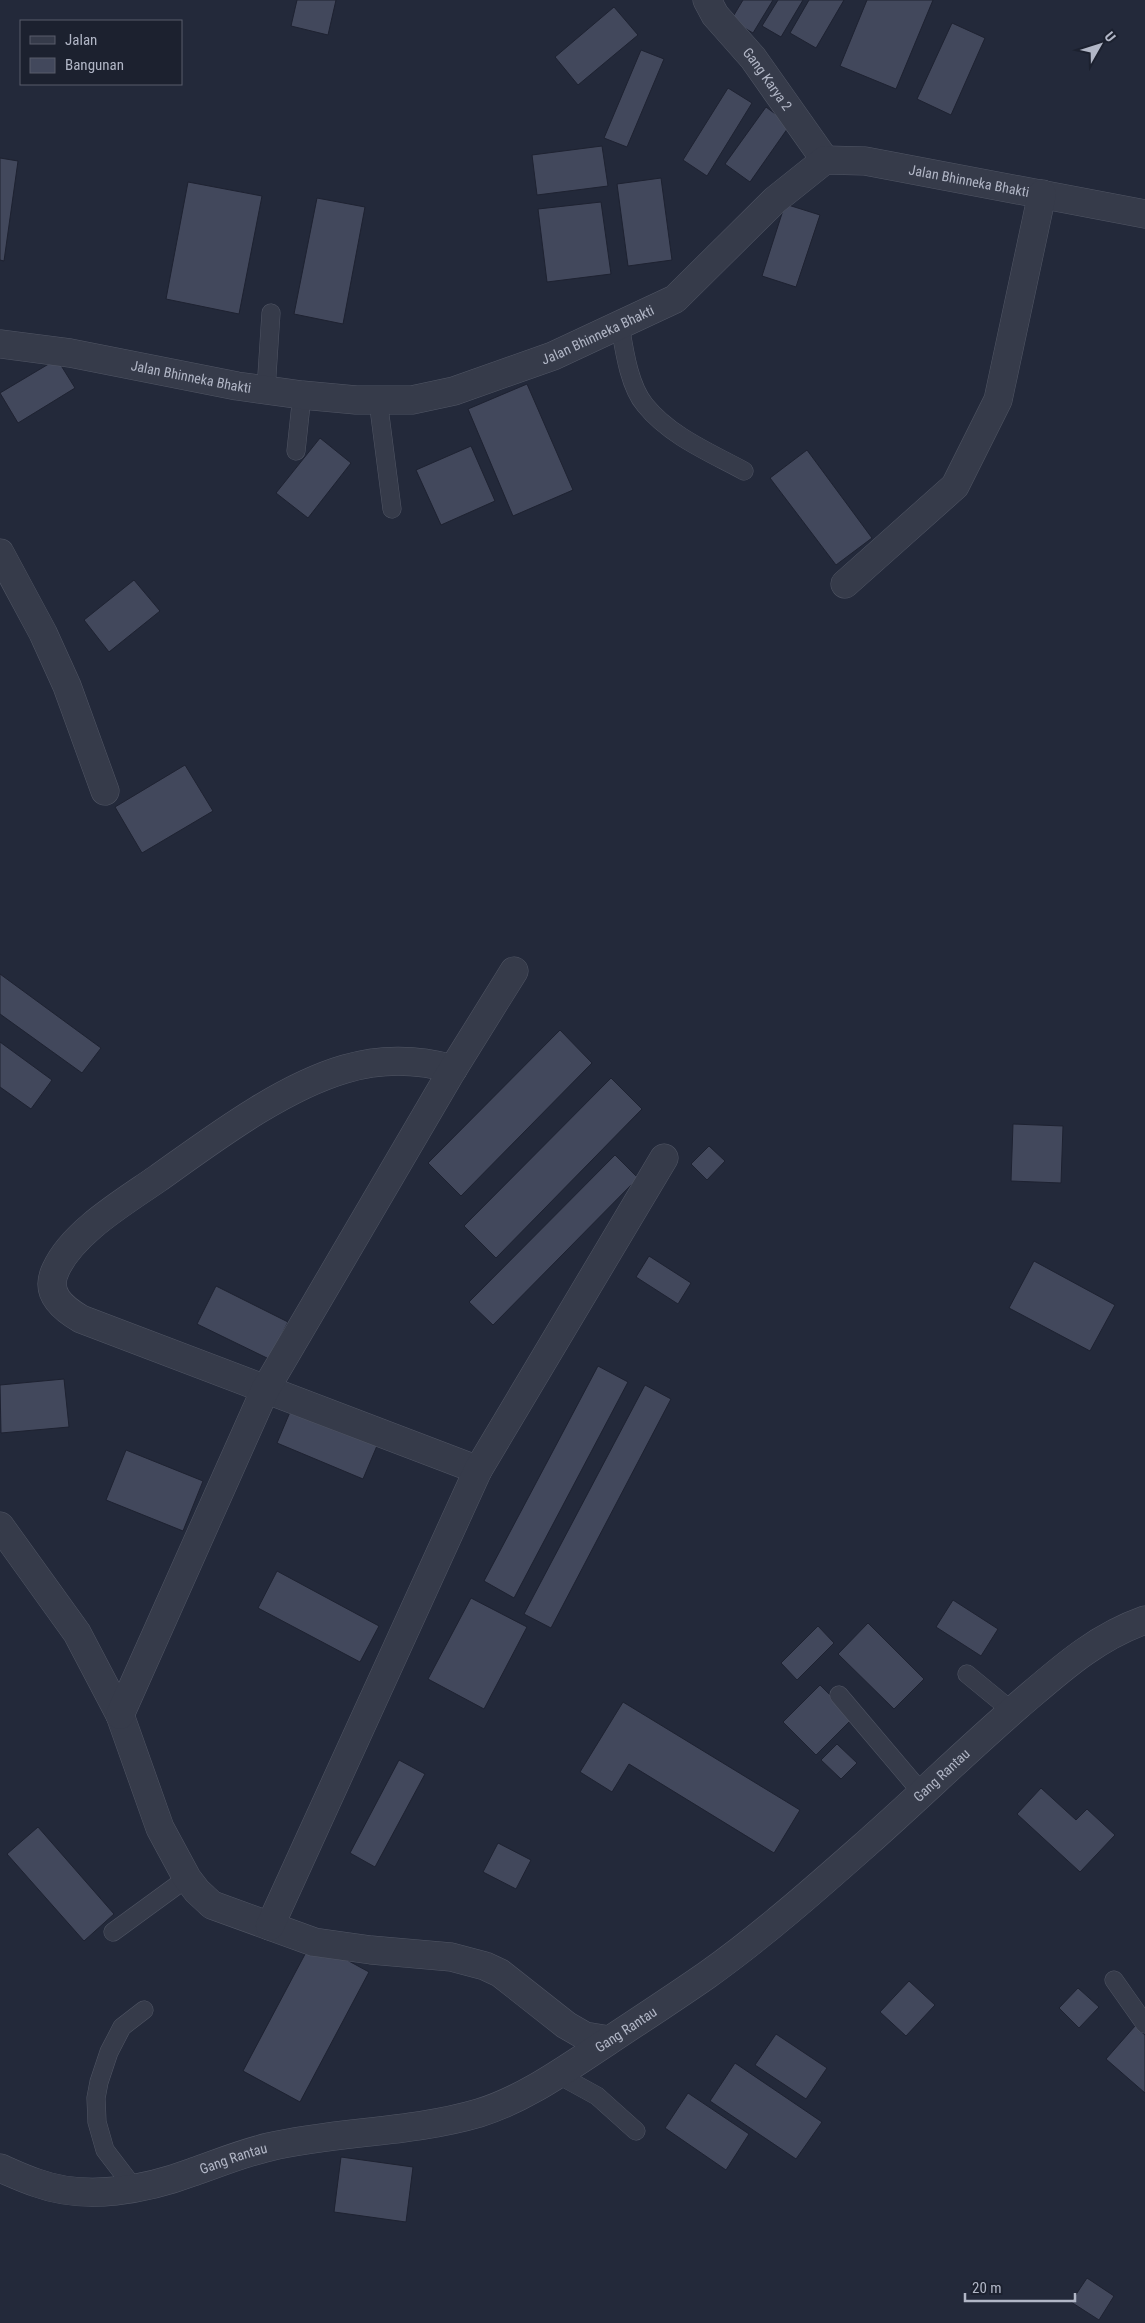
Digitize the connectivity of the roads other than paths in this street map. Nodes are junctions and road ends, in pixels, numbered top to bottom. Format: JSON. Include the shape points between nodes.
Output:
{"nodes":[{"id":1,"x":707,"y":0,"type":"edge"},
{"id":2,"x":825,"y":160,"type":"junction"},
{"id":3,"x":1042,"y":194,"type":"junction"},
{"id":4,"x":1145,"y":214,"type":"edge"},
{"id":5,"x":271,"y":313,"type":"dead end"},
{"id":6,"x":620,"y":325,"type":"junction"},
{"id":7,"x":0,"y":344,"type":"edge"},
{"id":8,"x":266,"y":390,"type":"junction"},
{"id":9,"x":302,"y":396,"type":"junction"},
{"id":10,"x":378,"y":400,"type":"junction"},
{"id":11,"x":296,"y":451,"type":"dead end"},
{"id":12,"x":744,"y":470,"type":"dead end"},
{"id":13,"x":392,"y":509,"type":"dead end"},
{"id":14,"x":0,"y":553,"type":"edge"},
{"id":15,"x":845,"y":584,"type":"dead end"},
{"id":16,"x":106,"y":791,"type":"dead end"},
{"id":17,"x":514,"y":971,"type":"dead end"},
{"id":18,"x":453,"y":1069,"type":"junction"},
{"id":19,"x":664,"y":1158,"type":"dead end"},
{"id":20,"x":265,"y":1390,"type":"junction"},
{"id":21,"x":478,"y":1470,"type":"junction"},
{"id":22,"x":0,"y":1526,"type":"edge"},
{"id":23,"x":1145,"y":1620,"type":"edge"},
{"id":24,"x":967,"y":1674,"type":"dead end"},
{"id":25,"x":839,"y":1695,"type":"dead end"},
{"id":26,"x":1012,"y":1712,"type":"junction"},
{"id":27,"x":120,"y":1716,"type":"junction"},
{"id":28,"x":922,"y":1793,"type":"junction"},
{"id":29,"x":187,"y":1878,"type":"junction"},
{"id":30,"x":270,"y":1926,"type":"junction"},
{"id":31,"x":113,"y":1932,"type":"dead end"},
{"id":32,"x":1114,"y":1980,"type":"dead end"},
{"id":33,"x":144,"y":2010,"type":"dead end"},
{"id":34,"x":1145,"y":2024,"type":"edge"},
{"id":35,"x":609,"y":2040,"type":"junction"},
{"id":36,"x":557,"y":2074,"type":"junction"},
{"id":37,"x":636,"y":2131,"type":"dead end"},
{"id":38,"x":0,"y":2168,"type":"edge"},
{"id":39,"x":134,"y":2188,"type":"junction"}],
"edges":[{"from":1,"to":2,"type":"street","name":"Gang Karya 2","via":[[715,15],[753,58]]},
{"from":2,"to":3,"type":"street","name":"Jalan Bhinneka Bhakti","via":[[864,161]]},
{"from":2,"to":6,"type":"street","name":"Jalan Bhinneka Bhakti","via":[[775,200],[675,299]]},
{"from":3,"to":4,"type":"street","name":"Jalan Bhinneka Bhakti"},
{"from":3,"to":15,"type":"street","via":[[998,400],[955,486]]},
{"from":5,"to":8,"type":"lane"},
{"from":6,"to":10,"type":"street","name":"Jalan Bhinneka Bhakti","via":[[552,356],[454,391],[412,400]]},
{"from":6,"to":12,"type":"lane","via":[[627,368],[644,404],[679,436]]},
{"from":7,"to":8,"type":"street","name":"Jalan Bhinneka Bhakti","via":[[70,353]]},
{"from":8,"to":9,"type":"street","name":"Jalan Bhinneka Bhakti"},
{"from":9,"to":10,"type":"street","name":"Jalan Bhinneka Bhakti"},
{"from":9,"to":11,"type":"lane"},
{"from":10,"to":13,"type":"lane"},
{"from":14,"to":16,"type":"street","via":[[67,686]]},
{"from":17,"to":18,"type":"street"},
{"from":18,"to":20,"type":"street"},
{"from":18,"to":20,"type":"street","via":[[418,1061],[377,1062],[345,1069],[289,1093],[217,1137],[100,1220],[67,1252],[55,1270],[52,1286],[56,1299],[65,1310]]},
{"from":19,"to":21,"type":"street"},
{"from":20,"to":21,"type":"street"},
{"from":20,"to":27,"type":"street"},
{"from":21,"to":30,"type":"street"},
{"from":22,"to":27,"type":"street","via":[[77,1632]]},
{"from":23,"to":26,"type":"street","name":"Gang Rantau","via":[[1120,1629],[1089,1647]]},
{"from":24,"to":26,"type":"lane"},
{"from":25,"to":28,"type":"lane"},
{"from":26,"to":28,"type":"street","name":"Gang Rantau"},
{"from":27,"to":29,"type":"street","via":[[160,1828]]},
{"from":28,"to":35,"type":"street","name":"Gang Rantau","via":[[771,1926],[707,1975]]},
{"from":29,"to":30,"type":"street","via":[[212,1905]]},
{"from":29,"to":31,"type":"lane"},
{"from":30,"to":35,"type":"street","via":[[314,1942],[451,1957],[485,1966],[500,1973],[566,2025],[585,2036]]},
{"from":32,"to":34,"type":"lane"},
{"from":33,"to":39,"type":"lane","via":[[122,2028],[109,2052],[96,2098],[97,2122],[106,2150]]},
{"from":35,"to":36,"type":"street","name":"Gang Rantau"},
{"from":36,"to":37,"type":"lane","via":[[597,2096]]},
{"from":36,"to":39,"type":"street","name":"Gang Rantau","via":[[481,2112],[436,2123],[326,2136],[269,2147]]},
{"from":38,"to":39,"type":"street","name":"Gang Rantau","via":[[38,2184],[73,2192]]}]}
